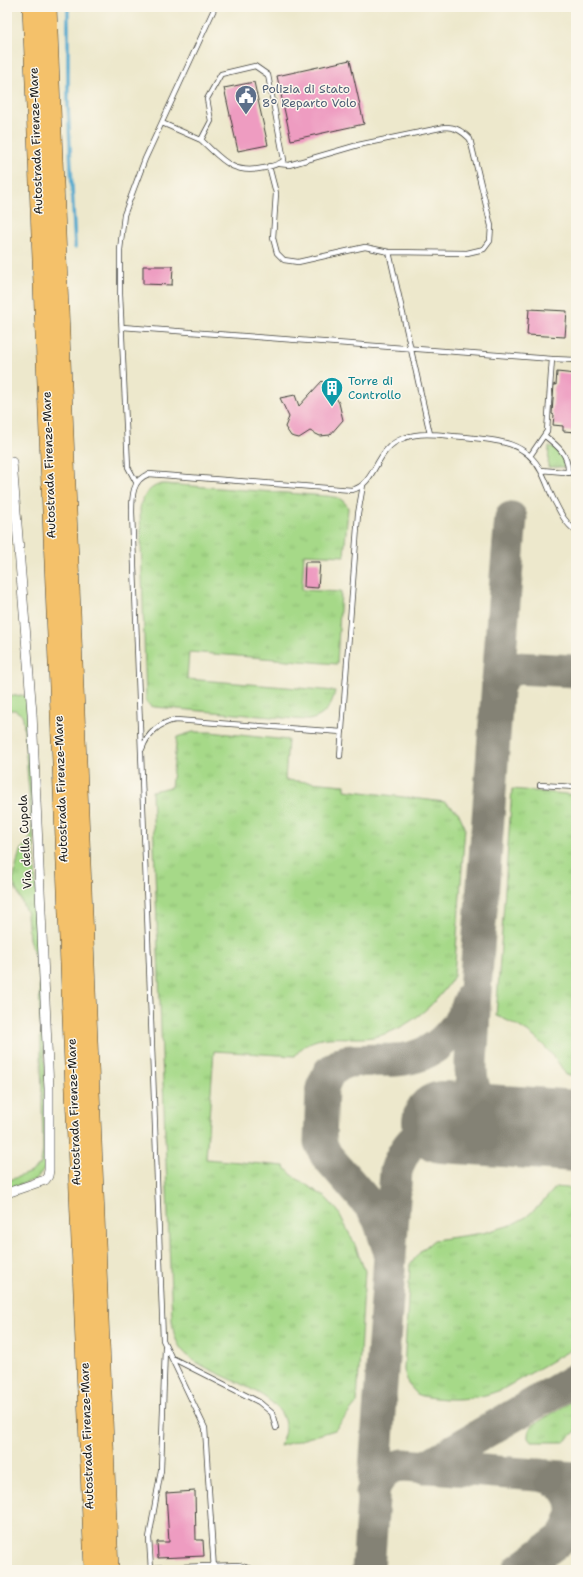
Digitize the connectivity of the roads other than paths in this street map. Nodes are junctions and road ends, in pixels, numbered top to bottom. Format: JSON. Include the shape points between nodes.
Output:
{"nodes":[{"id":1,"x":31,"y":7,"type":"edge"},
{"id":2,"x":48,"y":7,"type":"edge"},
{"id":3,"x":215,"y":7,"type":"edge"},
{"id":4,"x":162,"y":123,"type":"junction"},
{"id":5,"x":201,"y":140,"type":"junction"},
{"id":6,"x":280,"y":164,"type":"junction"},
{"id":7,"x":269,"y":166,"type":"junction"},
{"id":8,"x":389,"y":252,"type":"junction"},
{"id":9,"x":122,"y":327,"type":"junction"},
{"id":10,"x":410,"y":349,"type":"junction"},
{"id":11,"x":552,"y":359,"type":"junction"},
{"id":12,"x":576,"y":360,"type":"edge"},
{"id":13,"x":430,"y":434,"type":"junction"},
{"id":14,"x":545,"y":436,"type":"junction"},
{"id":15,"x":530,"y":456,"type":"junction"},
{"id":16,"x":12,"y":462,"type":"dead end"},
{"id":17,"x":541,"y":470,"type":"junction"},
{"id":18,"x":568,"y":473,"type":"junction"},
{"id":19,"x":576,"y":473,"type":"edge"},
{"id":20,"x":136,"y":482,"type":"junction"},
{"id":21,"x":363,"y":485,"type":"junction"},
{"id":22,"x":576,"y":531,"type":"edge"},
{"id":23,"x":342,"y":732,"type":"junction"},
{"id":24,"x":141,"y":753,"type":"junction"},
{"id":25,"x":340,"y":756,"type":"dead end"},
{"id":26,"x":540,"y":785,"type":"dead end"},
{"id":27,"x":576,"y":787,"type":"edge"},
{"id":28,"x":7,"y":1194,"type":"edge"},
{"id":29,"x":165,"y":1347,"type":"junction"},
{"id":30,"x":173,"y":1359,"type":"junction"},
{"id":31,"x":276,"y":1428,"type":"dead end"},
{"id":32,"x":214,"y":1568,"type":"edge"},
{"id":33,"x":151,"y":1569,"type":"edge"},
{"id":34,"x":93,"y":1570,"type":"edge"},
{"id":35,"x":110,"y":1570,"type":"edge"},
{"id":36,"x":254,"y":1570,"type":"edge"}],
"edges":[{"from":1,"to":34,"type":"highway","name":"Autostrada Firenze-Mare"},
{"from":2,"to":35,"type":"highway","name":"Autostrada Firenze-Mare"},
{"from":3,"to":4,"type":"lane"},
{"from":4,"to":5,"type":"lane"},
{"from":4,"to":9,"type":"lane","via":[[124,215],[120,250]]},
{"from":5,"to":6,"type":"lane","via":[[211,121],[207,100],[221,74],[255,66],[268,75],[284,154],[284,160]]},
{"from":5,"to":7,"type":"lane","via":[[225,163],[238,170]]},
{"from":6,"to":7,"type":"lane"},
{"from":6,"to":8,"type":"lane","via":[[289,165],[358,145],[444,127],[454,127],[463,132],[470,139],[491,226],[490,242],[484,249],[467,253]]},
{"from":7,"to":8,"type":"lane","via":[[276,193],[273,238],[277,253],[284,260],[298,262],[365,247]]},
{"from":8,"to":10,"type":"lane"},
{"from":9,"to":10,"type":"lane"},
{"from":9,"to":20,"type":"lane","via":[[128,467]]},
{"from":10,"to":11,"type":"lane"},
{"from":10,"to":13,"type":"lane"},
{"from":11,"to":12,"type":"lane"},
{"from":11,"to":14,"type":"lane"},
{"from":13,"to":15,"type":"lane","via":[[507,442]]},
{"from":13,"to":21,"type":"lane","via":[[401,438],[390,445]]},
{"from":14,"to":15,"type":"lane"},
{"from":14,"to":18,"type":"lane","via":[[566,456]]},
{"from":15,"to":17,"type":"lane"},
{"from":16,"to":28,"type":"street","name":"Via della Cupola","via":[[32,713],[49,1090],[49,1170],[45,1180]]},
{"from":17,"to":18,"type":"lane"},
{"from":17,"to":22,"type":"lane","via":[[565,521]]},
{"from":18,"to":19,"type":"lane"},
{"from":20,"to":21,"type":"lane","via":[[148,474],[347,490]]},
{"from":20,"to":24,"type":"lane","via":[[132,512]]},
{"from":21,"to":23,"type":"lane","via":[[358,514]]},
{"from":23,"to":24,"type":"lane","via":[[176,720],[165,722],[152,732],[145,741]]},
{"from":23,"to":25,"type":"lane"},
{"from":24,"to":29,"type":"lane","via":[[162,1330]]},
{"from":26,"to":27,"type":"lane"},
{"from":29,"to":30,"type":"lane"},
{"from":29,"to":33,"type":"lane","via":[[161,1470],[149,1538]]},
{"from":30,"to":31,"type":"lane","via":[[259,1402],[272,1413]]},
{"from":30,"to":32,"type":"lane","via":[[202,1419],[206,1435]]},
{"from":32,"to":33,"type":"lane"},
{"from":32,"to":36,"type":"lane","via":[[239,1565]]}]}
